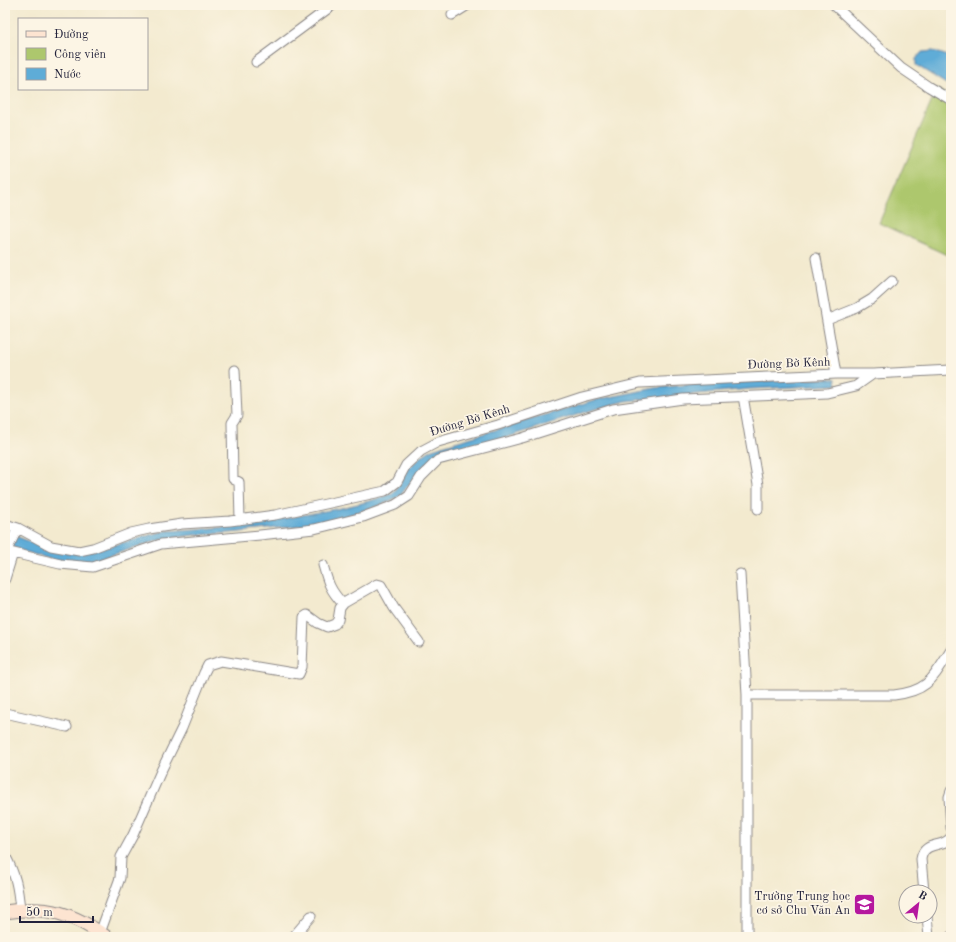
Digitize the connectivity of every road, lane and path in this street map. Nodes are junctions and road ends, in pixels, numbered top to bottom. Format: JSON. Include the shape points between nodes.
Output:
{"nodes":[{"id":1,"x":333,"y":5,"type":"edge"},
{"id":2,"x":468,"y":5,"type":"edge"},
{"id":3,"x":834,"y":5,"type":"edge"},
{"id":4,"x":452,"y":15,"type":"dead end"},
{"id":5,"x":256,"y":62,"type":"dead end"},
{"id":6,"x":951,"y":100,"type":"edge"},
{"id":7,"x":816,"y":258,"type":"dead end"},
{"id":8,"x":892,"y":281,"type":"dead end"},
{"id":9,"x":827,"y":320,"type":"junction"},
{"id":10,"x":235,"y":370,"type":"dead end"},
{"id":11,"x":951,"y":370,"type":"edge"},
{"id":12,"x":836,"y":374,"type":"junction"},
{"id":13,"x":873,"y":374,"type":"junction"},
{"id":14,"x":743,"y":396,"type":"junction"},
{"id":15,"x":758,"y":509,"type":"dead end"},
{"id":16,"x":240,"y":520,"type":"junction"},
{"id":17,"x":5,"y":524,"type":"edge"},
{"id":18,"x":17,"y":530,"type":"junction"},
{"id":19,"x":8,"y":550,"type":"edge"},
{"id":20,"x":323,"y":565,"type":"dead end"},
{"id":21,"x":740,"y":574,"type":"dead end"},
{"id":22,"x":5,"y":579,"type":"edge"},
{"id":23,"x":343,"y":604,"type":"junction"},
{"id":24,"x":419,"y":642,"type":"dead end"},
{"id":25,"x":951,"y":650,"type":"edge"},
{"id":26,"x":747,"y":695,"type":"junction"},
{"id":27,"x":5,"y":713,"type":"edge"},
{"id":28,"x":67,"y":727,"type":"dead end"},
{"id":29,"x":951,"y":792,"type":"edge"},
{"id":30,"x":951,"y":828,"type":"edge"},
{"id":31,"x":950,"y":838,"type":"edge"},
{"id":32,"x":5,"y":855,"type":"edge"},
{"id":33,"x":923,"y":884,"type":"edge"},
{"id":34,"x":20,"y":910,"type":"junction"},
{"id":35,"x":5,"y":912,"type":"edge"},
{"id":36,"x":311,"y":916,"type":"dead end"},
{"id":37,"x":928,"y":924,"type":"edge"},
{"id":38,"x":103,"y":935,"type":"edge"},
{"id":39,"x":293,"y":937,"type":"edge"},
{"id":40,"x":747,"y":937,"type":"edge"},
{"id":41,"x":929,"y":937,"type":"edge"}],
"edges":[{"from":1,"to":5,"type":"street"},
{"from":2,"to":4,"type":"street"},
{"from":3,"to":6,"type":"street","via":[[901,68]]},
{"from":7,"to":9,"type":"street"},
{"from":8,"to":9,"type":"street","via":[[857,308]]},
{"from":9,"to":12,"type":"street"},
{"from":10,"to":16,"type":"street","via":[[237,411],[232,424],[233,479],[239,482]]},
{"from":11,"to":13,"type":"street","name":"Đường Bờ Kênh"},
{"from":12,"to":13,"type":"street","name":"Đường Bờ Kênh"},
{"from":12,"to":16,"type":"street","name":"Đường Bờ Kênh","via":[[640,383],[582,397],[438,442],[421,451],[406,465],[397,482],[385,491],[275,516]]},
{"from":13,"to":14,"type":"street","via":[[856,386],[828,393]]},
{"from":14,"to":15,"type":"street","via":[[758,485]]},
{"from":14,"to":19,"type":"street","via":[[682,399],[613,409],[522,438],[438,460],[421,477],[409,496],[395,505],[363,517],[314,528],[161,544],[93,567],[60,564]]},
{"from":16,"to":18,"type":"street","name":"Đường Bờ Kênh","via":[[149,529],[79,551],[51,546]]},
{"from":17,"to":18,"type":"street","name":"Đường Bờ Kênh"},
{"from":18,"to":19,"type":"street"},
{"from":19,"to":22,"type":"street"},
{"from":20,"to":23,"type":"street","via":[[328,584]]},
{"from":21,"to":26,"type":"street"},
{"from":23,"to":24,"type":"street","via":[[377,584],[381,585]]},
{"from":23,"to":38,"type":"street","via":[[338,620],[327,627],[318,624],[307,615],[304,617],[302,667],[299,674],[221,661],[208,665],[182,728],[121,857],[120,878]]},
{"from":25,"to":26,"type":"street","via":[[933,678],[920,689],[909,693]]},
{"from":26,"to":40,"type":"street"},
{"from":27,"to":28,"type":"street"},
{"from":29,"to":30,"type":"street"},
{"from":31,"to":33,"type":"street","via":[[926,849],[922,854]]},
{"from":32,"to":34,"type":"street","via":[[18,885]]},
{"from":34,"to":35,"type":"main road"},
{"from":34,"to":38,"type":"main road","via":[[36,909],[66,914]]},
{"from":36,"to":39,"type":"street"},
{"from":37,"to":41,"type":"street"}]}
